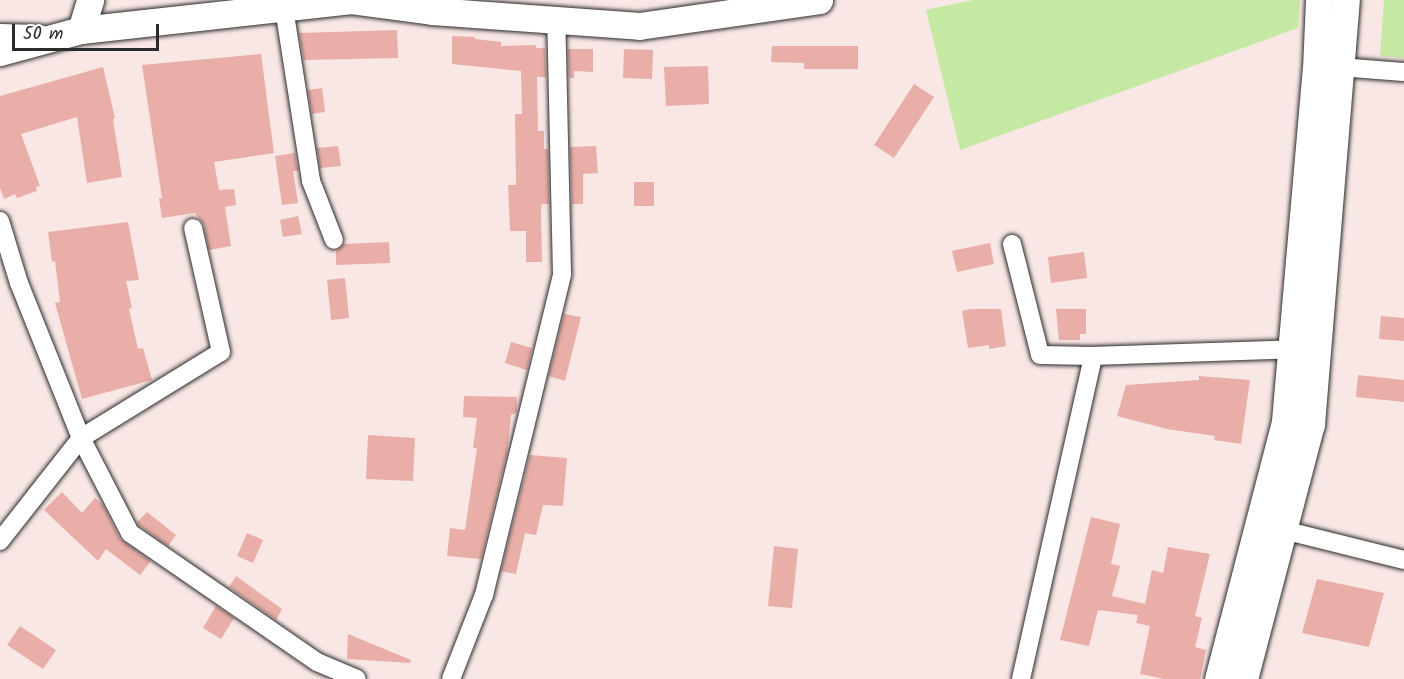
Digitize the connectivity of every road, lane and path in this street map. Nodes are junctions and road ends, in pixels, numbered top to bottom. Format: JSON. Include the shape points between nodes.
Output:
{"nodes":[{"id":1,"x":90,"y":0,"type":"edge"},
{"id":2,"x":819,"y":0,"type":"edge"},
{"id":3,"x":1319,"y":0,"type":"edge"},
{"id":4,"x":1346,"y":0,"type":"edge"},
{"id":5,"x":785,"y":3,"type":"edge"},
{"id":6,"x":433,"y":5,"type":"edge"},
{"id":7,"x":284,"y":8,"type":"junction"},
{"id":8,"x":556,"y":19,"type":"junction"},
{"id":9,"x":74,"y":32,"type":"junction"},
{"id":10,"x":0,"y":33,"type":"edge"},
{"id":11,"x":0,"y":52,"type":"edge"},
{"id":12,"x":1339,"y":68,"type":"junction"},
{"id":13,"x":1404,"y":72,"type":"edge"},
{"id":14,"x":0,"y":221,"type":"edge"},
{"id":15,"x":193,"y":228,"type":"dead end"},
{"id":16,"x":334,"y":240,"type":"dead end"},
{"id":17,"x":1011,"y":244,"type":"dead end"},
{"id":18,"x":1305,"y":349,"type":"junction"},
{"id":19,"x":1093,"y":356,"type":"junction"},
{"id":20,"x":81,"y":438,"type":"junction"},
{"id":21,"x":1283,"y":530,"type":"junction"},
{"id":22,"x":0,"y":541,"type":"edge"},
{"id":23,"x":1404,"y":560,"type":"edge"},
{"id":24,"x":357,"y":679,"type":"edge"},
{"id":25,"x":451,"y":679,"type":"edge"},
{"id":26,"x":1021,"y":679,"type":"edge"},
{"id":27,"x":1218,"y":679,"type":"edge"},
{"id":28,"x":1244,"y":679,"type":"edge"}],
"edges":[{"from":1,"to":9,"type":"street"},
{"from":2,"to":5,"type":"street"},
{"from":3,"to":18,"type":"street"},
{"from":4,"to":12,"type":"street"},
{"from":5,"to":8,"type":"street","via":[[639,26]]},
{"from":6,"to":7,"type":"street","via":[[351,0]]},
{"from":6,"to":8,"type":"street"},
{"from":7,"to":9,"type":"street"},
{"from":7,"to":16,"type":"street","via":[[311,181]]},
{"from":8,"to":25,"type":"street","via":[[561,274],[484,596]]},
{"from":9,"to":10,"type":"street"},
{"from":9,"to":11,"type":"street"},
{"from":12,"to":13,"type":"street"},
{"from":12,"to":18,"type":"street"},
{"from":14,"to":20,"type":"street","via":[[19,283]]},
{"from":15,"to":20,"type":"street","via":[[221,352]]},
{"from":17,"to":19,"type":"street","via":[[1040,355]]},
{"from":18,"to":19,"type":"street"},
{"from":18,"to":21,"type":"street","via":[[1311,424]]},
{"from":18,"to":27,"type":"street"},
{"from":19,"to":26,"type":"street"},
{"from":20,"to":22,"type":"street"},
{"from":20,"to":24,"type":"street","via":[[130,533],[317,662]]},
{"from":21,"to":23,"type":"street"},
{"from":21,"to":28,"type":"street"}]}
